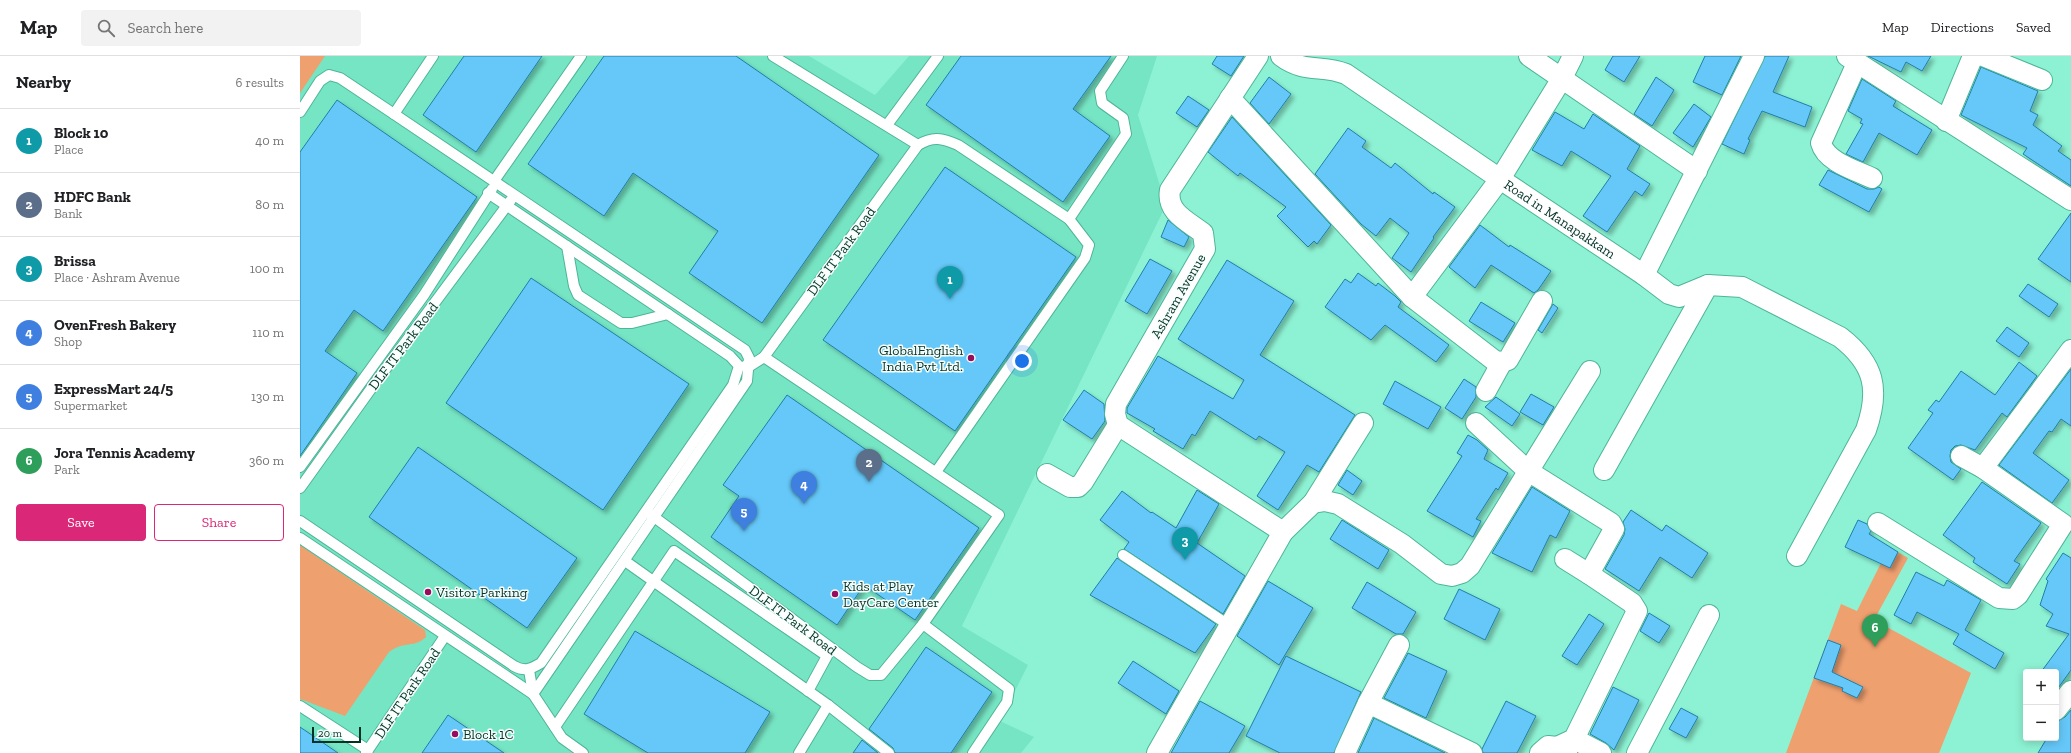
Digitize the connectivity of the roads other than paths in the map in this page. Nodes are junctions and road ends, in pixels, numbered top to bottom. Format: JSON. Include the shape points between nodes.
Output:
{"nodes":[{"id":1,"x":433,"y":56,"type":"edge"},
{"id":2,"x":581,"y":56,"type":"edge"},
{"id":3,"x":773,"y":56,"type":"edge"},
{"id":4,"x":938,"y":56,"type":"edge"},
{"id":5,"x":1123,"y":56,"type":"edge"},
{"id":6,"x":1258,"y":56,"type":"edge"},
{"id":7,"x":1281,"y":56,"type":"edge"},
{"id":8,"x":1529,"y":56,"type":"edge"},
{"id":9,"x":1573,"y":56,"type":"edge"},
{"id":10,"x":1754,"y":56,"type":"edge"},
{"id":11,"x":1973,"y":56,"type":"edge"},
{"id":12,"x":1983,"y":56,"type":"edge"},
{"id":13,"x":1849,"y":58,"type":"edge"},
{"id":14,"x":1318,"y":63,"type":"edge"},
{"id":15,"x":1561,"y":80,"type":"junction"},
{"id":16,"x":2042,"y":80,"type":"dead end"},
{"id":17,"x":1230,"y":98,"type":"junction"},
{"id":18,"x":300,"y":112,"type":"edge"},
{"id":19,"x":394,"y":114,"type":"junction"},
{"id":20,"x":1946,"y":121,"type":"junction"},
{"id":21,"x":887,"y":125,"type":"junction"},
{"id":22,"x":918,"y":145,"type":"junction"},
{"id":23,"x":1697,"y":171,"type":"junction"},
{"id":24,"x":1872,"y":178,"type":"dead end"},
{"id":25,"x":1500,"y":179,"type":"junction"},
{"id":26,"x":496,"y":182,"type":"junction"},
{"id":27,"x":488,"y":193,"type":"junction"},
{"id":28,"x":515,"y":196,"type":"junction"},
{"id":29,"x":2071,"y":200,"type":"edge"},
{"id":30,"x":508,"y":205,"type":"junction"},
{"id":31,"x":1069,"y":219,"type":"junction"},
{"id":32,"x":567,"y":246,"type":"junction"},
{"id":33,"x":1644,"y":275,"type":"junction"},
{"id":34,"x":1708,"y":285,"type":"junction"},
{"id":35,"x":1412,"y":297,"type":"junction"},
{"id":36,"x":1542,"y":300,"type":"dead end"},
{"id":37,"x":668,"y":314,"type":"junction"},
{"id":38,"x":2071,"y":350,"type":"edge"},
{"id":39,"x":764,"y":357,"type":"junction"},
{"id":40,"x":1502,"y":362,"type":"junction"},
{"id":41,"x":739,"y":366,"type":"junction"},
{"id":42,"x":750,"y":366,"type":"junction"},
{"id":43,"x":1590,"y":371,"type":"dead end"},
{"id":44,"x":1486,"y":391,"type":"dead end"},
{"id":45,"x":1363,"y":423,"type":"dead end"},
{"id":46,"x":1476,"y":423,"type":"dead end"},
{"id":47,"x":1118,"y":425,"type":"junction"},
{"id":48,"x":1961,"y":456,"type":"dead end"},
{"id":49,"x":300,"y":467,"type":"edge"},
{"id":50,"x":1983,"y":468,"type":"junction"},
{"id":51,"x":1604,"y":470,"type":"dead end"},
{"id":52,"x":1528,"y":471,"type":"junction"},
{"id":53,"x":936,"y":472,"type":"junction"},
{"id":54,"x":1047,"y":474,"type":"dead end"},
{"id":55,"x":300,"y":488,"type":"edge"},
{"id":56,"x":1313,"y":503,"type":"junction"},
{"id":57,"x":650,"y":515,"type":"junction"},
{"id":58,"x":300,"y":521,"type":"edge"},
{"id":59,"x":2068,"y":522,"type":"edge"},
{"id":60,"x":1878,"y":523,"type":"dead end"},
{"id":61,"x":1283,"y":532,"type":"junction"},
{"id":62,"x":300,"y":538,"type":"edge"},
{"id":63,"x":1123,"y":555,"type":"dead end"},
{"id":64,"x":1797,"y":556,"type":"dead end"},
{"id":65,"x":1565,"y":559,"type":"dead end"},
{"id":66,"x":625,"y":561,"type":"junction"},
{"id":67,"x":1589,"y":574,"type":"junction"},
{"id":68,"x":653,"y":581,"type":"junction"},
{"id":69,"x":400,"y":588,"type":"junction"},
{"id":70,"x":392,"y":601,"type":"junction"},
{"id":71,"x":1709,"y":615,"type":"dead end"},
{"id":72,"x":923,"y":624,"type":"junction"},
{"id":73,"x":1230,"y":626,"type":"junction"},
{"id":74,"x":445,"y":636,"type":"junction"},
{"id":75,"x":1399,"y":645,"type":"dead end"},
{"id":76,"x":529,"y":670,"type":"junction"},
{"id":77,"x":2071,"y":690,"type":"edge"},
{"id":78,"x":808,"y":691,"type":"junction"},
{"id":79,"x":533,"y":694,"type":"junction"},
{"id":80,"x":1368,"y":704,"type":"junction"},
{"id":81,"x":828,"y":705,"type":"junction"},
{"id":82,"x":300,"y":706,"type":"edge"},
{"id":83,"x":2059,"y":706,"type":"edge"},
{"id":84,"x":555,"y":727,"type":"junction"},
{"id":85,"x":1560,"y":748,"type":"edge"},
{"id":86,"x":367,"y":752,"type":"edge"},
{"id":87,"x":583,"y":753,"type":"edge"},
{"id":88,"x":799,"y":753,"type":"edge"},
{"id":89,"x":889,"y":753,"type":"edge"},
{"id":90,"x":973,"y":753,"type":"edge"},
{"id":91,"x":1157,"y":753,"type":"edge"},
{"id":92,"x":1345,"y":753,"type":"edge"},
{"id":93,"x":1472,"y":753,"type":"edge"},
{"id":94,"x":1601,"y":753,"type":"edge"},
{"id":95,"x":1637,"y":753,"type":"edge"}],
"edges":[{"from":1,"to":19,"type":"lane"},
{"from":2,"to":26,"type":"lane","name":"DLF IT Park Road"},
{"from":3,"to":21,"type":"lane"},
{"from":4,"to":21,"type":"lane"},
{"from":5,"to":31,"type":"lane","via":[[1100,91],[1102,103],[1123,118],[1126,134]]},
{"from":6,"to":17,"type":"street","name":"Ashram Avenue"},
{"from":7,"to":14,"type":"street","via":[[1290,63]]},
{"from":8,"to":15,"type":"street"},
{"from":9,"to":15,"type":"street"},
{"from":10,"to":23,"type":"street"},
{"from":11,"to":20,"type":"street"},
{"from":12,"to":16,"type":"street"},
{"from":13,"to":20,"type":"street"},
{"from":13,"to":24,"type":"street","via":[[1820,143],[1829,157]]},
{"from":14,"to":25,"type":"street","via":[[1346,74]]},
{"from":15,"to":23,"type":"street"},
{"from":15,"to":25,"type":"street"},
{"from":17,"to":35,"type":"street"},
{"from":17,"to":47,"type":"street","name":"Ashram Avenue","via":[[1170,190],[1170,205],[1203,233],[1205,249],[1116,404],[1114,414]]},
{"from":18,"to":19,"type":"lane","via":[[320,82],[330,75],[340,78]]},
{"from":19,"to":26,"type":"lane"},
{"from":20,"to":29,"type":"street"},
{"from":21,"to":22,"type":"lane"},
{"from":22,"to":31,"type":"lane","via":[[928,139],[942,138],[958,145]]},
{"from":22,"to":39,"type":"lane","name":"DLF IT Park Road"},
{"from":23,"to":33,"type":"street"},
{"from":25,"to":33,"type":"street","name":"Road in Manapakkam"},
{"from":25,"to":35,"type":"street","name":"Road in Manapakkam"},
{"from":26,"to":27,"type":"lane","name":"DLF IT Park Road"},
{"from":26,"to":28,"type":"lane"},
{"from":27,"to":30,"type":"lane"},
{"from":27,"to":49,"type":"lane","name":"DLF IT Park Road","via":[[424,295]]},
{"from":28,"to":30,"type":"lane","name":"DLF IT Park Road"},
{"from":28,"to":42,"type":"lane","via":[[745,350]]},
{"from":30,"to":32,"type":"lane"},
{"from":30,"to":55,"type":"lane","name":"DLF IT Park Road"},
{"from":31,"to":53,"type":"lane","via":[[1089,245],[1085,258]]},
{"from":32,"to":37,"type":"lane"},
{"from":32,"to":37,"type":"lane","via":[[578,295],[621,322],[632,324]]},
{"from":33,"to":34,"type":"street","name":"Road in Manapakkam","via":[[1669,294],[1679,297]]},
{"from":34,"to":51,"type":"street"},
{"from":34,"to":64,"type":"street","via":[[1742,286],[1840,337],[1854,348],[1865,363],[1872,380],[1873,410],[1866,430]]},
{"from":35,"to":40,"type":"street","via":[[1495,360]]},
{"from":36,"to":40,"type":"street","via":[[1508,360]]},
{"from":37,"to":41,"type":"lane","via":[[730,356]]},
{"from":38,"to":50,"type":"street"},
{"from":39,"to":42,"type":"lane","name":"DLF IT Park Road"},
{"from":39,"to":53,"type":"lane","name":"DLF IT Park Road"},
{"from":40,"to":44,"type":"street"},
{"from":41,"to":42,"type":"lane"},
{"from":41,"to":57,"type":"lane","via":[[733,385]]},
{"from":42,"to":57,"type":"lane","via":[[747,381]]},
{"from":43,"to":52,"type":"street"},
{"from":45,"to":56,"type":"street"},
{"from":46,"to":52,"type":"street"},
{"from":47,"to":54,"type":"street","via":[[1078,487],[1070,487]]},
{"from":47,"to":61,"type":"street"},
{"from":48,"to":50,"type":"street"},
{"from":50,"to":59,"type":"street"},
{"from":52,"to":56,"type":"street","via":[[1470,566],[1462,573],[1452,576],[1441,574],[1402,544],[1338,504],[1325,501]]},
{"from":52,"to":67,"type":"street","via":[[1611,523],[1614,529],[1612,535]]},
{"from":53,"to":72,"type":"lane","name":"DLF IT Park Road","via":[[969,497],[999,515]]},
{"from":56,"to":61,"type":"street"},
{"from":57,"to":66,"type":"lane"},
{"from":57,"to":72,"type":"lane","name":"DLF IT Park Road","via":[[870,676],[881,675]]},
{"from":57,"to":76,"type":"lane","via":[[541,663]]},
{"from":58,"to":69,"type":"lane"},
{"from":59,"to":60,"type":"street","via":[[2018,595],[2005,600]]},
{"from":61,"to":73,"type":"street"},
{"from":62,"to":70,"type":"lane","name":"DLF IT Park Road"},
{"from":63,"to":73,"type":"lane"},
{"from":65,"to":67,"type":"street"},
{"from":66,"to":68,"type":"lane"},
{"from":66,"to":79,"type":"lane"},
{"from":67,"to":85,"type":"street","via":[[1632,603],[1637,611]]},
{"from":68,"to":78,"type":"lane"},
{"from":68,"to":78,"type":"lane","via":[[674,551],[826,656]]},
{"from":68,"to":84,"type":"lane"},
{"from":69,"to":70,"type":"lane"},
{"from":69,"to":76,"type":"lane","via":[[514,666]]},
{"from":70,"to":74,"type":"lane","name":"DLF IT Park Road"},
{"from":71,"to":95,"type":"street"},
{"from":72,"to":90,"type":"lane","via":[[1009,689],[1008,702]]},
{"from":73,"to":91,"type":"street"},
{"from":74,"to":79,"type":"lane","name":"DLF IT Park Road"},
{"from":74,"to":86,"type":"lane","name":"DLF IT Park Road"},
{"from":75,"to":80,"type":"street"},
{"from":76,"to":79,"type":"lane","name":"DLF IT Park Road"},
{"from":77,"to":83,"type":"street"},
{"from":78,"to":81,"type":"lane"},
{"from":79,"to":84,"type":"lane","name":"DLF IT Park Road"},
{"from":80,"to":92,"type":"street"},
{"from":80,"to":93,"type":"street"},
{"from":81,"to":88,"type":"lane"},
{"from":81,"to":89,"type":"lane"},
{"from":82,"to":86,"type":"lane","name":"DLF IT Park Road"},
{"from":84,"to":87,"type":"lane","name":"DLF IT Park Road","via":[[562,738]]},
{"from":85,"to":94,"type":"street"}]}
